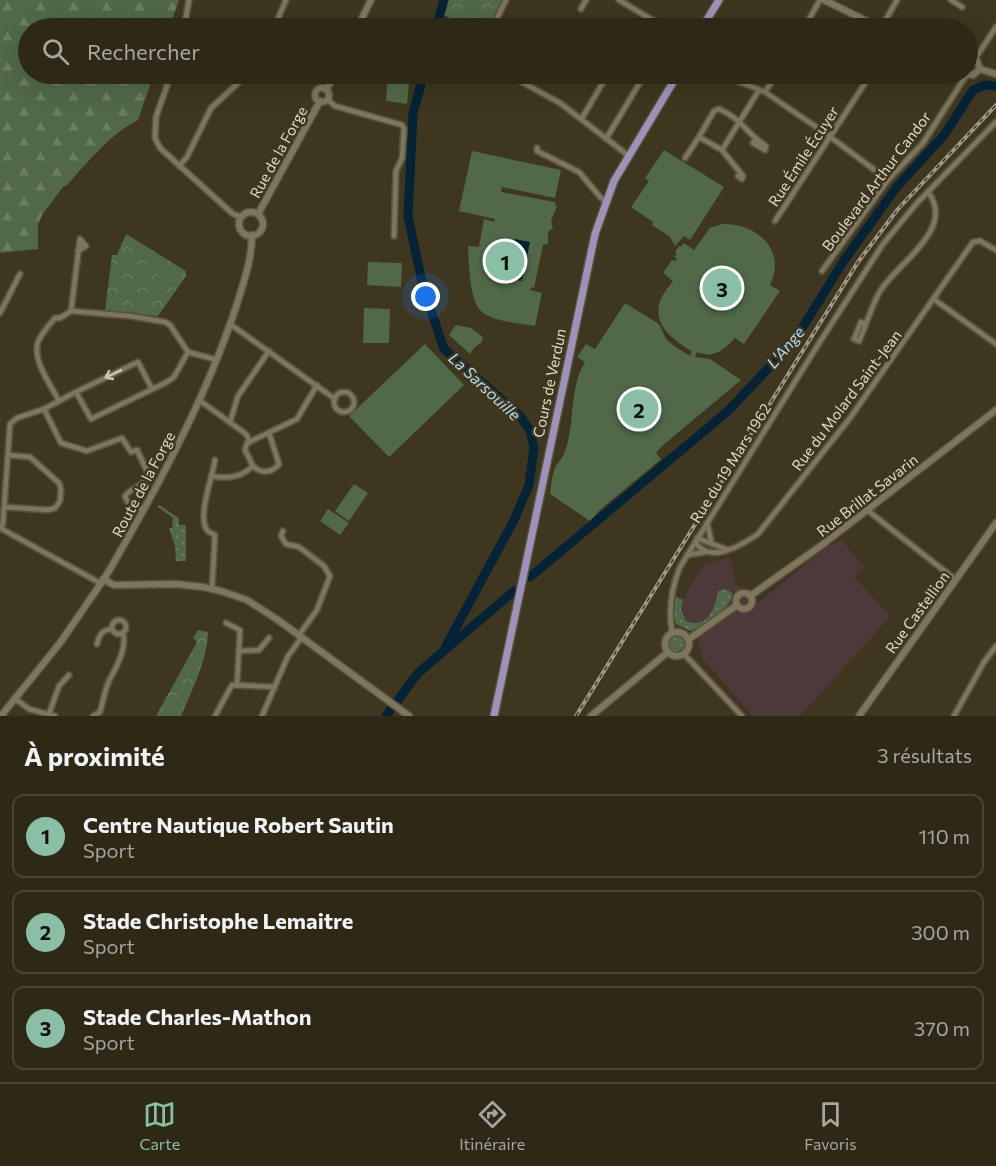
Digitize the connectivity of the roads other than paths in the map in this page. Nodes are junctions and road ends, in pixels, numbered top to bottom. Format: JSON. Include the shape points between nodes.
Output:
{"nodes":[{"id":1,"x":189,"y":0,"type":"edge"},
{"id":2,"x":286,"y":0,"type":"edge"},
{"id":3,"x":371,"y":0,"type":"edge"},
{"id":4,"x":506,"y":0,"type":"edge"},
{"id":5,"x":586,"y":0,"type":"edge"},
{"id":6,"x":619,"y":0,"type":"edge"},
{"id":7,"x":719,"y":0,"type":"edge"},
{"id":8,"x":822,"y":0,"type":"edge"},
{"id":9,"x":897,"y":0,"type":"edge"},
{"id":10,"x":951,"y":0,"type":"edge"},
{"id":11,"x":962,"y":6,"type":"dead end"},
{"id":12,"x":581,"y":9,"type":"dead end"},
{"id":13,"x":186,"y":18,"type":"edge"},
{"id":14,"x":278,"y":18,"type":"edge"},
{"id":15,"x":362,"y":18,"type":"edge"},
{"id":16,"x":497,"y":18,"type":"edge"},
{"id":17,"x":649,"y":18,"type":"edge"},
{"id":18,"x":708,"y":18,"type":"edge"},
{"id":19,"x":810,"y":18,"type":"edge"},
{"id":20,"x":860,"y":18,"type":"edge"},
{"id":21,"x":887,"y":18,"type":"edge"},
{"id":22,"x":996,"y":27,"type":"edge"},
{"id":23,"x":978,"y":54,"type":"edge"},
{"id":24,"x":978,"y":61,"type":"edge"},
{"id":25,"x":980,"y":69,"type":"junction"},
{"id":26,"x":978,"y":72,"type":"edge"},
{"id":27,"x":996,"y":74,"type":"edge"},
{"id":28,"x":168,"y":84,"type":"edge"},
{"id":29,"x":237,"y":84,"type":"edge"},
{"id":30,"x":330,"y":84,"type":"edge"},
{"id":31,"x":525,"y":84,"type":"edge"},
{"id":32,"x":602,"y":84,"type":"edge"},
{"id":33,"x":639,"y":84,"type":"edge"},
{"id":34,"x":672,"y":84,"type":"edge"},
{"id":35,"x":744,"y":84,"type":"edge"},
{"id":36,"x":771,"y":84,"type":"edge"},
{"id":37,"x":864,"y":84,"type":"edge"},
{"id":38,"x":961,"y":84,"type":"edge"},
{"id":39,"x":327,"y":90,"type":"junction"},
{"id":40,"x":759,"y":90,"type":"junction"},
{"id":41,"x":765,"y":93,"type":"junction"},
{"id":42,"x":323,"y":100,"type":"junction"},
{"id":43,"x":582,"y":118,"type":"junction"},
{"id":44,"x":739,"y":120,"type":"junction"},
{"id":45,"x":996,"y":123,"type":"edge"},
{"id":46,"x":699,"y":137,"type":"junction"},
{"id":47,"x":830,"y":137,"type":"junction"},
{"id":48,"x":606,"y":139,"type":"junction"},
{"id":49,"x":755,"y":140,"type":"dead end"},
{"id":50,"x":537,"y":148,"type":"dead end"},
{"id":51,"x":722,"y":150,"type":"junction"},
{"id":52,"x":629,"y":156,"type":"junction"},
{"id":53,"x":686,"y":158,"type":"dead end"},
{"id":54,"x":179,"y":166,"type":"junction"},
{"id":55,"x":740,"y":174,"type":"dead end"},
{"id":56,"x":888,"y":180,"type":"junction"},
{"id":57,"x":928,"y":192,"type":"junction"},
{"id":58,"x":606,"y":201,"type":"junction"},
{"id":59,"x":258,"y":214,"type":"junction"},
{"id":60,"x":242,"y":218,"type":"junction"},
{"id":61,"x":775,"y":221,"type":"dead end"},
{"id":62,"x":252,"y":236,"type":"junction"},
{"id":63,"x":394,"y":236,"type":"dead end"},
{"id":64,"x":996,"y":250,"type":"edge"},
{"id":65,"x":78,"y":251,"type":"dead end"},
{"id":66,"x":822,"y":271,"type":"dead end"},
{"id":67,"x":20,"y":274,"type":"dead end"},
{"id":68,"x":935,"y":300,"type":"junction"},
{"id":69,"x":71,"y":311,"type":"junction"},
{"id":70,"x":0,"y":313,"type":"edge"},
{"id":71,"x":230,"y":324,"type":"junction"},
{"id":72,"x":866,"y":324,"type":"dead end"},
{"id":73,"x":996,"y":344,"type":"edge"},
{"id":74,"x":269,"y":351,"type":"junction"},
{"id":75,"x":188,"y":352,"type":"junction"},
{"id":76,"x":216,"y":360,"type":"junction"},
{"id":77,"x":317,"y":385,"type":"junction"},
{"id":78,"x":152,"y":389,"type":"junction"},
{"id":79,"x":76,"y":392,"type":"junction"},
{"id":80,"x":335,"y":399,"type":"junction"},
{"id":81,"x":199,"y":400,"type":"junction"},
{"id":82,"x":59,"y":401,"type":"junction"},
{"id":83,"x":44,"y":409,"type":"junction"},
{"id":84,"x":996,"y":410,"type":"edge"},
{"id":85,"x":345,"y":412,"type":"junction"},
{"id":86,"x":345,"y":420,"type":"dead end"},
{"id":87,"x":230,"y":422,"type":"junction"},
{"id":88,"x":270,"y":432,"type":"junction"},
{"id":89,"x":249,"y":442,"type":"junction"},
{"id":90,"x":8,"y":455,"type":"junction"},
{"id":91,"x":215,"y":460,"type":"dead end"},
{"id":92,"x":253,"y":466,"type":"junction"},
{"id":93,"x":212,"y":476,"type":"junction"},
{"id":94,"x":5,"y":507,"type":"junction"},
{"id":95,"x":144,"y":510,"type":"junction"},
{"id":96,"x":867,"y":510,"type":"junction"},
{"id":97,"x":707,"y":523,"type":"junction"},
{"id":98,"x":996,"y":523,"type":"edge"},
{"id":99,"x":0,"y":528,"type":"edge"},
{"id":100,"x":283,"y":531,"type":"dead end"},
{"id":101,"x":696,"y":540,"type":"junction"},
{"id":102,"x":712,"y":544,"type":"junction"},
{"id":103,"x":729,"y":550,"type":"junction"},
{"id":104,"x":706,"y":552,"type":"junction"},
{"id":105,"x":687,"y":555,"type":"junction"},
{"id":106,"x":956,"y":580,"type":"junction"},
{"id":107,"x":102,"y":581,"type":"junction"},
{"id":108,"x":212,"y":588,"type":"junction"},
{"id":109,"x":750,"y":596,"type":"junction"},
{"id":110,"x":737,"y":605,"type":"junction"},
{"id":111,"x":226,"y":623,"type":"dead end"},
{"id":112,"x":112,"y":629,"type":"junction"},
{"id":113,"x":672,"y":632,"type":"junction"},
{"id":114,"x":123,"y":633,"type":"junction"},
{"id":115,"x":300,"y":636,"type":"junction"},
{"id":116,"x":268,"y":638,"type":"dead end"},
{"id":117,"x":689,"y":639,"type":"junction"},
{"id":118,"x":97,"y":644,"type":"dead end"},
{"id":119,"x":996,"y":646,"type":"edge"},
{"id":120,"x":239,"y":651,"type":"junction"},
{"id":121,"x":668,"y":652,"type":"junction"},
{"id":122,"x":684,"y":654,"type":"junction"},
{"id":123,"x":69,"y":675,"type":"dead end"},
{"id":124,"x":237,"y":684,"type":"junction"},
{"id":125,"x":275,"y":687,"type":"junction"},
{"id":126,"x":14,"y":698,"type":"junction"},
{"id":127,"x":49,"y":714,"type":"junction"},
{"id":128,"x":1,"y":716,"type":"edge"},
{"id":129,"x":55,"y":716,"type":"edge"},
{"id":130,"x":93,"y":716,"type":"edge"},
{"id":131,"x":215,"y":716,"type":"edge"},
{"id":132,"x":262,"y":716,"type":"edge"},
{"id":133,"x":409,"y":716,"type":"edge"},
{"id":134,"x":494,"y":716,"type":"edge"},
{"id":135,"x":591,"y":716,"type":"edge"},
{"id":136,"x":742,"y":716,"type":"edge"},
{"id":137,"x":859,"y":716,"type":"edge"},
{"id":138,"x":954,"y":716,"type":"edge"}],
"edges":[{"from":1,"to":13,"type":"street"},
{"from":2,"to":14,"type":"street"},
{"from":3,"to":15,"type":"main road"},
{"from":4,"to":16,"type":"street"},
{"from":5,"to":12,"type":"street"},
{"from":6,"to":17,"type":"street"},
{"from":7,"to":18,"type":"main road"},
{"from":8,"to":19,"type":"street"},
{"from":8,"to":20,"type":"main road"},
{"from":9,"to":21,"type":"street"},
{"from":10,"to":11,"type":"street"},
{"from":22,"to":23,"type":"street"},
{"from":24,"to":25,"type":"main road"},
{"from":25,"to":26,"type":"main road"},
{"from":25,"to":27,"type":"main road"},
{"from":28,"to":54,"type":"street","via":[[156,117],[155,138]]},
{"from":29,"to":54,"type":"street","via":[[212,108]]},
{"from":30,"to":39,"type":"main road"},
{"from":31,"to":43,"type":"street"},
{"from":32,"to":43,"type":"street"},
{"from":33,"to":48,"type":"street"},
{"from":34,"to":52,"type":"main road","name":"Cours de Verdun"},
{"from":35,"to":40,"type":"street"},
{"from":36,"to":41,"type":"street"},
{"from":37,"to":47,"type":"street","name":"Rue Émile Écuyer"},
{"from":38,"to":56,"type":"street","name":"Boulevard Arthur Candor","via":[[923,143]]},
{"from":39,"to":42,"type":"main road","via":[[329,96]]},
{"from":39,"to":42,"type":"main road","via":[[317,91],[316,96]]},
{"from":40,"to":41,"type":"street"},
{"from":40,"to":44,"type":"street"},
{"from":41,"to":47,"type":"street"},
{"from":42,"to":59,"type":"main road","name":"Rue de la Forge"},
{"from":42,"to":63,"type":"street","via":[[402,125]]},
{"from":43,"to":48,"type":"street"},
{"from":44,"to":46,"type":"street","via":[[717,109]]},
{"from":44,"to":49,"type":"street"},
{"from":44,"to":51,"type":"street"},
{"from":45,"to":57,"type":"street","name":"Rue du 19 Mars 1962"},
{"from":46,"to":51,"type":"street"},
{"from":46,"to":53,"type":"street"},
{"from":47,"to":56,"type":"street"},
{"from":47,"to":61,"type":"street","name":"Rue Émile Écuyer"},
{"from":48,"to":52,"type":"street"},
{"from":50,"to":58,"type":"street","via":[[579,172]]},
{"from":51,"to":55,"type":"street"},
{"from":52,"to":58,"type":"main road","name":"Cours de Verdun"},
{"from":54,"to":60,"type":"street"},
{"from":56,"to":66,"type":"street","name":"Boulevard Arthur Candor"},
{"from":57,"to":72,"type":"street","via":[[936,209],[934,222],[915,253],[882,289]]},
{"from":57,"to":97,"type":"street","name":"Rue du 19 Mars 1962","via":[[868,267]]},
{"from":58,"to":134,"type":"main road","name":"Cours de Verdun","via":[[588,258]]},
{"from":59,"to":60,"type":"main road","via":[[251,212]]},
{"from":59,"to":62,"type":"main road","via":[[263,227]]},
{"from":60,"to":62,"type":"main road","via":[[242,231]]},
{"from":62,"to":71,"type":"main road","name":"Route de la Forge","via":[[245,278]]},
{"from":64,"to":68,"type":"street","name":"Rue du Molard Saint-Jean","via":[[980,241],[973,242]]},
{"from":65,"to":69,"type":"street"},
{"from":67,"to":70,"type":"street"},
{"from":68,"to":73,"type":"street"},
{"from":68,"to":103,"type":"street","name":"Rue du Molard Saint-Jean","via":[[850,418],[758,534]]},
{"from":69,"to":75,"type":"street","via":[[165,322]]},
{"from":69,"to":82,"type":"street","via":[[55,318],[38,340],[38,358]]},
{"from":71,"to":74,"type":"street"},
{"from":71,"to":76,"type":"main road","name":"Route de la Forge"},
{"from":74,"to":77,"type":"street"},
{"from":74,"to":87,"type":"street","via":[[238,396]]},
{"from":75,"to":76,"type":"street"},
{"from":75,"to":78,"type":"street","via":[[174,377]]},
{"from":76,"to":81,"type":"main road","name":"Route de la Forge"},
{"from":77,"to":80,"type":"street"},
{"from":77,"to":88,"type":"street","via":[[297,419]]},
{"from":78,"to":79,"type":"street","via":[[91,419]]},
{"from":78,"to":79,"type":"street","one_way":true,"via":[[138,362]]},
{"from":79,"to":82,"type":"street"},
{"from":80,"to":85,"type":"street","via":[[337,408]]},
{"from":80,"to":85,"type":"street","via":[[342,393],[352,396],[353,407]]},
{"from":81,"to":87,"type":"street"},
{"from":81,"to":95,"type":"main road","name":"Route de la Forge"},
{"from":82,"to":83,"type":"street"},
{"from":83,"to":90,"type":"street","via":[[11,422]]},
{"from":83,"to":95,"type":"street","via":[[61,443],[87,451],[122,438],[131,452],[137,450],[148,479],[125,496]]},
{"from":84,"to":96,"type":"main road","name":"Rue Brillat Savarin"},
{"from":85,"to":86,"type":"street"},
{"from":87,"to":89,"type":"street","via":[[246,434]]},
{"from":88,"to":89,"type":"street"},
{"from":88,"to":92,"type":"street","via":[[278,467],[267,472]]},
{"from":89,"to":92,"type":"street","via":[[245,450]]},
{"from":90,"to":94,"type":"street"},
{"from":90,"to":94,"type":"street","via":[[30,457],[61,489],[56,508]]},
{"from":91,"to":93,"type":"street"},
{"from":92,"to":93,"type":"street","via":[[230,478]]},
{"from":93,"to":108,"type":"street","via":[[205,493],[204,525],[215,536]]},
{"from":94,"to":99,"type":"street"},
{"from":95,"to":107,"type":"main road","name":"Route de la Forge"},
{"from":96,"to":106,"type":"street"},
{"from":96,"to":109,"type":"main road","name":"Rue Brillat Savarin"},
{"from":97,"to":101,"type":"street","name":"Rue du 19 Mars 1962"},
{"from":97,"to":102,"type":"street"},
{"from":98,"to":106,"type":"main road","name":"Rue Castellion"},
{"from":99,"to":107,"type":"street"},
{"from":100,"to":115,"type":"street","via":[[281,536],[286,544],[299,547],[324,566],[330,576],[317,610]]},
{"from":101,"to":102,"type":"street"},
{"from":101,"to":104,"type":"street","via":[[698,548]]},
{"from":101,"to":105,"type":"street","name":"Rue du 19 Mars 1962"},
{"from":102,"to":103,"type":"street"},
{"from":103,"to":104,"type":"street"},
{"from":104,"to":105,"type":"street"},
{"from":105,"to":113,"type":"street","name":"Rue du 19 Mars 1962","via":[[670,599]]},
{"from":106,"to":137,"type":"main road","name":"Rue Castellion"},
{"from":107,"to":108,"type":"main road","via":[[114,585]]},
{"from":107,"to":126,"type":"main road","name":"Route de la Forge","via":[[60,643]]},
{"from":108,"to":115,"type":"main road","via":[[247,600]]},
{"from":109,"to":110,"type":"main road","name":"Rue Brillat Savarin","via":[[740,595]]},
{"from":109,"to":110,"type":"main road","name":"Rue Brillat Savarin","via":[[749,608]]},
{"from":110,"to":117,"type":"main road","name":"Rue Brillat Savarin"},
{"from":111,"to":120,"type":"street","via":[[240,630]]},
{"from":112,"to":114,"type":"street","via":[[116,634]]},
{"from":112,"to":114,"type":"street","via":[[115,621],[122,620],[126,626]]},
{"from":112,"to":118,"type":"street","via":[[104,630]]},
{"from":113,"to":117,"type":"main road","via":[[681,632]]},
{"from":113,"to":121,"type":"main road","via":[[665,643]]},
{"from":114,"to":130,"type":"street","via":[[125,640],[116,672],[100,712]]},
{"from":115,"to":125,"type":"street"},
{"from":115,"to":133,"type":"main road"},
{"from":116,"to":120,"type":"street","via":[[259,650]]},
{"from":117,"to":122,"type":"main road"},
{"from":119,"to":138,"type":"street"},
{"from":120,"to":124,"type":"street"},
{"from":121,"to":122,"type":"main road","via":[[675,656]]},
{"from":121,"to":135,"type":"main road"},
{"from":122,"to":136,"type":"street"},
{"from":123,"to":127,"type":"street","via":[[59,686]]},
{"from":124,"to":125,"type":"street"},
{"from":124,"to":131,"type":"street","via":[[230,686]]},
{"from":125,"to":132,"type":"street"},
{"from":126,"to":127,"type":"street","via":[[29,709]]},
{"from":126,"to":128,"type":"main road","name":"Route de la Forge"},
{"from":127,"to":129,"type":"street"}]}
